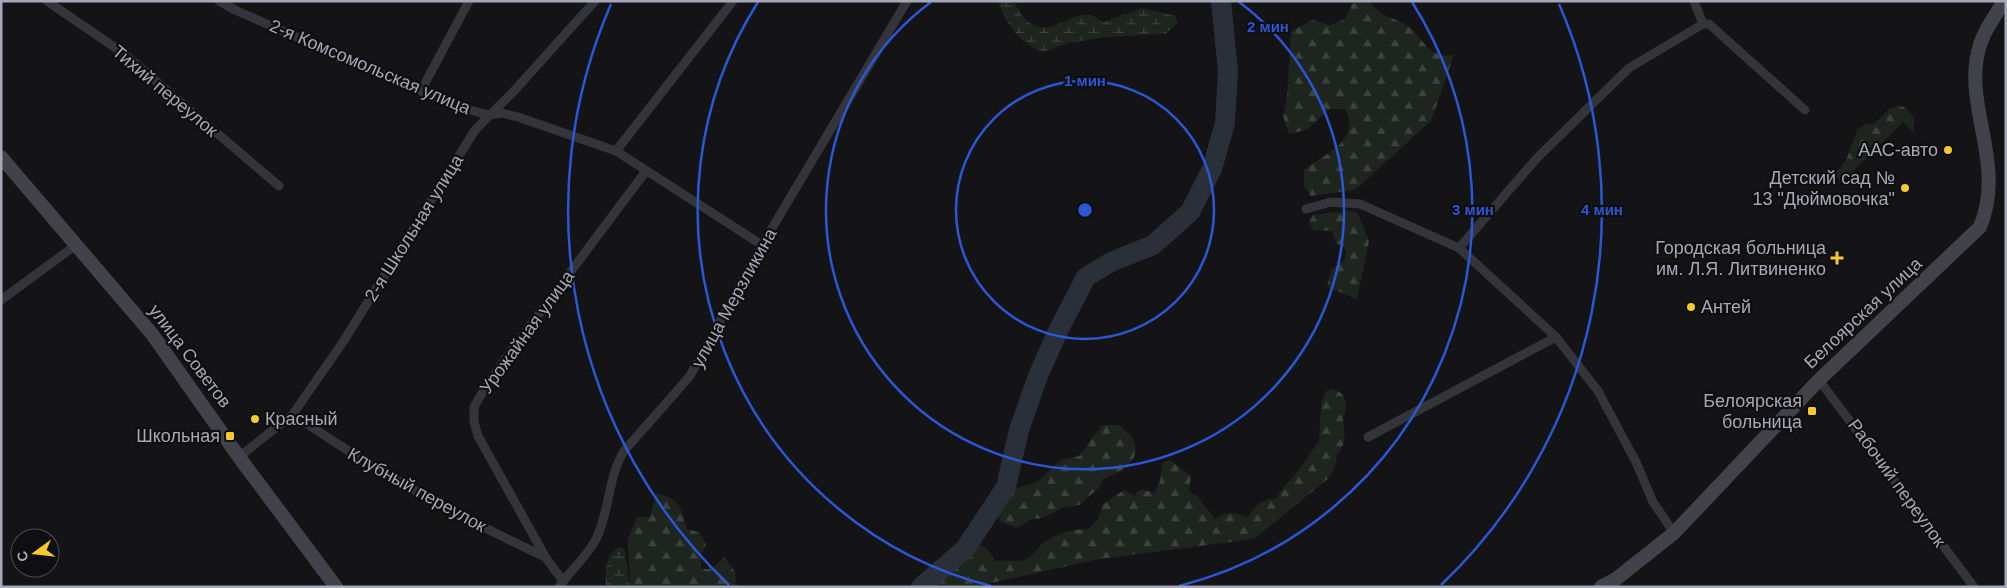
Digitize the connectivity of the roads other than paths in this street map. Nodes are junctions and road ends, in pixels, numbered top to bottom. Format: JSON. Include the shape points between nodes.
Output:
{"nodes":[{"id":1,"x":47,"y":1,"type":"edge"},
{"id":2,"x":219,"y":1,"type":"edge"},
{"id":3,"x":241,"y":1,"type":"edge"},
{"id":4,"x":469,"y":1,"type":"edge"},
{"id":5,"x":595,"y":1,"type":"edge"},
{"id":6,"x":732,"y":1,"type":"edge"},
{"id":7,"x":906,"y":1,"type":"edge"},
{"id":8,"x":1694,"y":1,"type":"edge"},
{"id":9,"x":2004,"y":1,"type":"edge"},
{"id":10,"x":235,"y":10,"type":"junction"},
{"id":11,"x":1703,"y":24,"type":"junction"},
{"id":12,"x":422,"y":89,"type":"junction"},
{"id":13,"x":1804,"y":110,"type":"dead end"},
{"id":14,"x":489,"y":115,"type":"junction"},
{"id":15,"x":616,"y":151,"type":"junction"},
{"id":16,"x":1,"y":157,"type":"edge"},
{"id":17,"x":646,"y":171,"type":"junction"},
{"id":18,"x":279,"y":186,"type":"dead end"},
{"id":19,"x":1306,"y":209,"type":"dead end"},
{"id":20,"x":76,"y":245,"type":"junction"},
{"id":21,"x":762,"y":245,"type":"junction"},
{"id":22,"x":1459,"y":248,"type":"junction"},
{"id":23,"x":1,"y":300,"type":"edge"},
{"id":24,"x":1556,"y":337,"type":"junction"},
{"id":25,"x":1819,"y":380,"type":"junction"},
{"id":26,"x":293,"y":414,"type":"junction"},
{"id":27,"x":1368,"y":437,"type":"dead end"},
{"id":28,"x":239,"y":456,"type":"junction"},
{"id":29,"x":1674,"y":533,"type":"junction"},
{"id":30,"x":546,"y":558,"type":"junction"},
{"id":31,"x":561,"y":584,"type":"edge"},
{"id":32,"x":336,"y":587,"type":"edge"},
{"id":33,"x":1601,"y":587,"type":"edge"},
{"id":34,"x":1974,"y":587,"type":"edge"}],
"edges":[{"from":1,"to":18,"type":"street","name":"Тихий переулок","via":[[123,53]]},
{"from":2,"to":10,"type":"street","name":"2-я Комсомольская улица"},
{"from":3,"to":10,"type":"street"},
{"from":4,"to":12,"type":"street"},
{"from":5,"to":14,"type":"street","name":"2-я Школьная улица"},
{"from":6,"to":15,"type":"street"},
{"from":7,"to":21,"type":"street","name":"улица Мерзликина"},
{"from":8,"to":11,"type":"street"},
{"from":9,"to":25,"type":"street","name":"Белоярская улица","via":[[1980,46],[1975,76],[1992,188],[1980,228]]},
{"from":10,"to":12,"type":"street","name":"2-я Комсомольская улица"},
{"from":11,"to":13,"type":"street","via":[[1709,24]]},
{"from":11,"to":22,"type":"street","via":[[1629,68],[1538,158]]},
{"from":12,"to":14,"type":"street","name":"2-я Комсомольская улица","via":[[456,106]]},
{"from":14,"to":15,"type":"street","name":"2-я Комсомольская улица","via":[[502,113],[518,117]]},
{"from":14,"to":26,"type":"street","name":"2-я Школьная улица","via":[[471,137],[344,342]]},
{"from":15,"to":17,"type":"street","name":"2-я Комсомольская улица"},
{"from":16,"to":20,"type":"street","name":"улица Советов"},
{"from":17,"to":21,"type":"street","name":"2-я Комсомольская улица"},
{"from":17,"to":30,"type":"street","name":"Урожайная улица","via":[[503,362],[474,407],[478,436]]},
{"from":19,"to":22,"type":"street","via":[[1331,202],[1360,204]]},
{"from":20,"to":23,"type":"street"},
{"from":20,"to":28,"type":"street","name":"улица Советов","via":[[152,334]]},
{"from":21,"to":31,"type":"street","name":"улица Мерзликина","via":[[690,376],[616,464],[597,538]]},
{"from":22,"to":24,"type":"street"},
{"from":24,"to":27,"type":"street"},
{"from":24,"to":29,"type":"street","via":[[1598,391],[1636,462],[1653,502]]},
{"from":25,"to":29,"type":"street","name":"Белоярская улица"},
{"from":25,"to":34,"type":"street","name":"Рабочий переулок"},
{"from":26,"to":28,"type":"street","name":"2-я Школьная улица"},
{"from":26,"to":30,"type":"street","name":"Клубный переулок","via":[[416,493]]},
{"from":28,"to":32,"type":"street","name":"улица Советов"},
{"from":29,"to":33,"type":"street","name":"Белоярская улица"},
{"from":30,"to":31,"type":"street","name":"Урожайная улица"}]}
